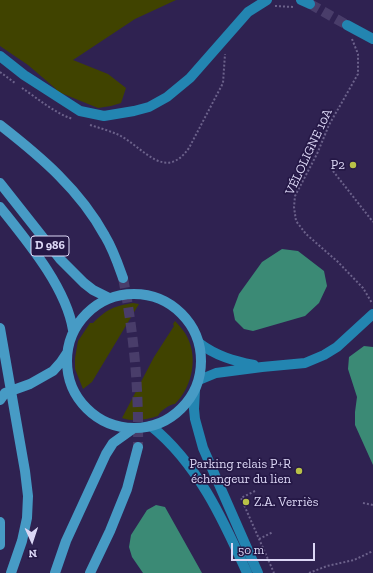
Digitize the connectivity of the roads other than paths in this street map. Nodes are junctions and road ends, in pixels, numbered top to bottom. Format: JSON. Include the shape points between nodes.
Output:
{"nodes":[{"id":1,"x":266,"y":0,"type":"edge"},
{"id":2,"x":347,"y":24,"type":"tunnel mouth"},
{"id":3,"x":373,"y":39,"type":"edge"},
{"id":4,"x":0,"y":56,"type":"edge"},
{"id":5,"x":0,"y":125,"type":"edge"},
{"id":6,"x":0,"y":183,"type":"edge"},
{"id":7,"x":0,"y":207,"type":"edge"},
{"id":8,"x":123,"y":278,"type":"tunnel mouth"},
{"id":9,"x":109,"y":298,"type":"junction"},
{"id":10,"x":373,"y":314,"type":"edge"},
{"id":11,"x":0,"y":328,"type":"edge"},
{"id":12,"x":73,"y":330,"type":"junction"},
{"id":13,"x":199,"y":343,"type":"junction"},
{"id":14,"x":67,"y":353,"type":"junction"},
{"id":15,"x":262,"y":366,"type":"junction"},
{"id":16,"x":199,"y":380,"type":"junction"},
{"id":17,"x":195,"y":390,"type":"junction"},
{"id":18,"x":0,"y":400,"type":"edge"},
{"id":19,"x":151,"y":426,"type":"junction"},
{"id":20,"x":134,"y":428,"type":"junction"},
{"id":21,"x":138,"y":447,"type":"tunnel mouth"},
{"id":22,"x":0,"y":522,"type":"edge"},
{"id":23,"x":0,"y":545,"type":"edge"},
{"id":24,"x":11,"y":573,"type":"edge"},
{"id":25,"x":55,"y":573,"type":"edge"},
{"id":26,"x":90,"y":573,"type":"edge"},
{"id":27,"x":247,"y":573,"type":"edge"},
{"id":28,"x":258,"y":573,"type":"edge"}],
"edges":[{"from":1,"to":4,"type":"street","via":[[248,12],[190,78],[167,98],[149,107],[104,116],[80,111],[24,75]]},
{"from":2,"to":3,"type":"street"},
{"from":5,"to":8,"type":"main road","via":[[34,151],[62,178],[90,212],[106,236]]},
{"from":6,"to":9,"type":"main road","number":"D 986","via":[[60,259],[84,283]]},
{"from":7,"to":12,"type":"main road","number":"D 986","via":[[36,252],[54,282],[71,317]]},
{"from":9,"to":12,"type":"main road","via":[[88,311]]},
{"from":9,"to":13,"type":"main road","via":[[132,294],[160,299],[184,315]]},
{"from":10,"to":15,"type":"street","via":[[337,347],[324,355],[305,363]]},
{"from":11,"to":24,"type":"main road","via":[[28,496],[22,541]]},
{"from":12,"to":14,"type":"main road"},
{"from":13,"to":15,"type":"street","via":[[213,353],[234,361]]},
{"from":13,"to":16,"type":"main road"},
{"from":14,"to":18,"type":"main road","via":[[53,371],[30,384],[5,393]]},
{"from":14,"to":20,"type":"main road","via":[[67,372],[73,390],[83,405],[98,418],[115,425]]},
{"from":15,"to":16,"type":"street","via":[[216,373]]},
{"from":16,"to":17,"type":"main road"},
{"from":17,"to":19,"type":"main road","via":[[184,406],[169,418]]},
{"from":17,"to":28,"type":"street","via":[[195,419],[203,448]]},
{"from":19,"to":20,"type":"main road"},
{"from":19,"to":27,"type":"street","via":[[166,438],[203,485]]},
{"from":20,"to":25,"type":"main road","via":[[113,443],[106,454],[66,541]]},
{"from":21,"to":26,"type":"main road","via":[[128,489]]},
{"from":22,"to":23,"type":"main road"}]}
